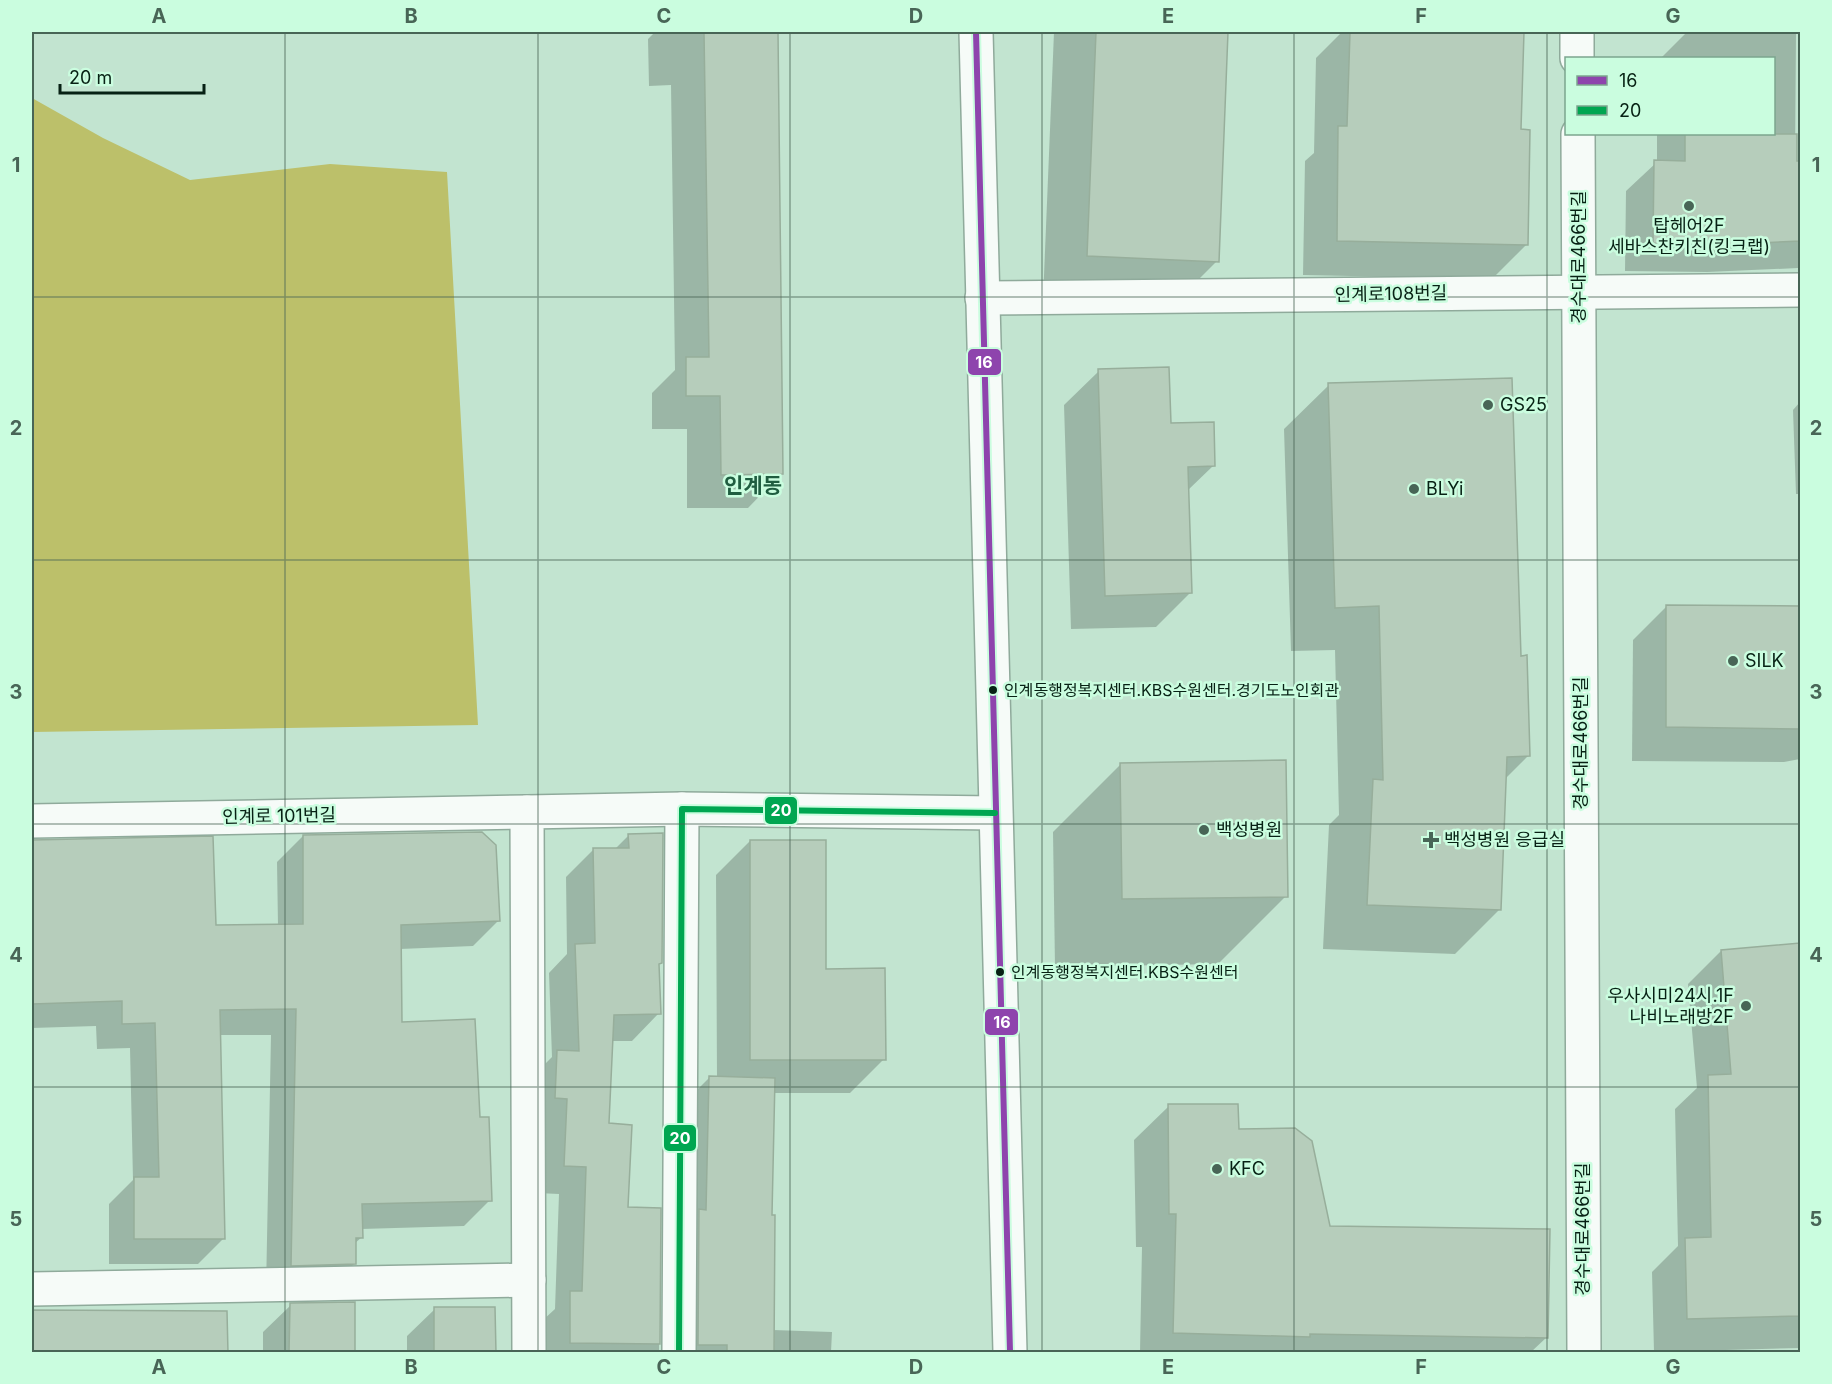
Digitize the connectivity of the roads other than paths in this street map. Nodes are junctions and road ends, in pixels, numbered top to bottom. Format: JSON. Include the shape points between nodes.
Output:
{"nodes":[{"id":1,"x":976,"y":32,"type":"edge"},
{"id":2,"x":1577,"y":32,"type":"edge"},
{"id":3,"x":1578,"y":57,"type":"edge"},
{"id":4,"x":1578,"y":135,"type":"edge"},
{"id":5,"x":1800,"y":290,"type":"edge"},
{"id":6,"x":1579,"y":292,"type":"junction"},
{"id":7,"x":982,"y":298,"type":"junction"},
{"id":8,"x":682,"y":809,"type":"junction"},
{"id":9,"x":527,"y":812,"type":"junction"},
{"id":10,"x":995,"y":813,"type":"junction"},
{"id":11,"x":32,"y":821,"type":"edge"},
{"id":12,"x":529,"y":1280,"type":"junction"},
{"id":13,"x":32,"y":1290,"type":"edge"},
{"id":14,"x":530,"y":1353,"type":"edge"},
{"id":15,"x":679,"y":1353,"type":"edge"},
{"id":16,"x":1010,"y":1353,"type":"edge"},
{"id":17,"x":1584,"y":1353,"type":"edge"}],
"edges":[{"from":1,"to":7,"type":"street"},
{"from":2,"to":3,"type":"street"},
{"from":4,"to":6,"type":"street","name":"경수대로466번길"},
{"from":5,"to":6,"type":"street","name":"인계로108번길"},
{"from":6,"to":7,"type":"street","name":"인계로108번길"},
{"from":6,"to":17,"type":"street","name":"경수대로466번길"},
{"from":7,"to":10,"type":"street"},
{"from":8,"to":9,"type":"street","name":"인계로 101번길"},
{"from":8,"to":10,"type":"street"},
{"from":8,"to":15,"type":"street"},
{"from":9,"to":11,"type":"street","name":"인계로 101번길"},
{"from":9,"to":12,"type":"street"},
{"from":10,"to":16,"type":"street"},
{"from":12,"to":13,"type":"street"},
{"from":12,"to":14,"type":"street"}]}
